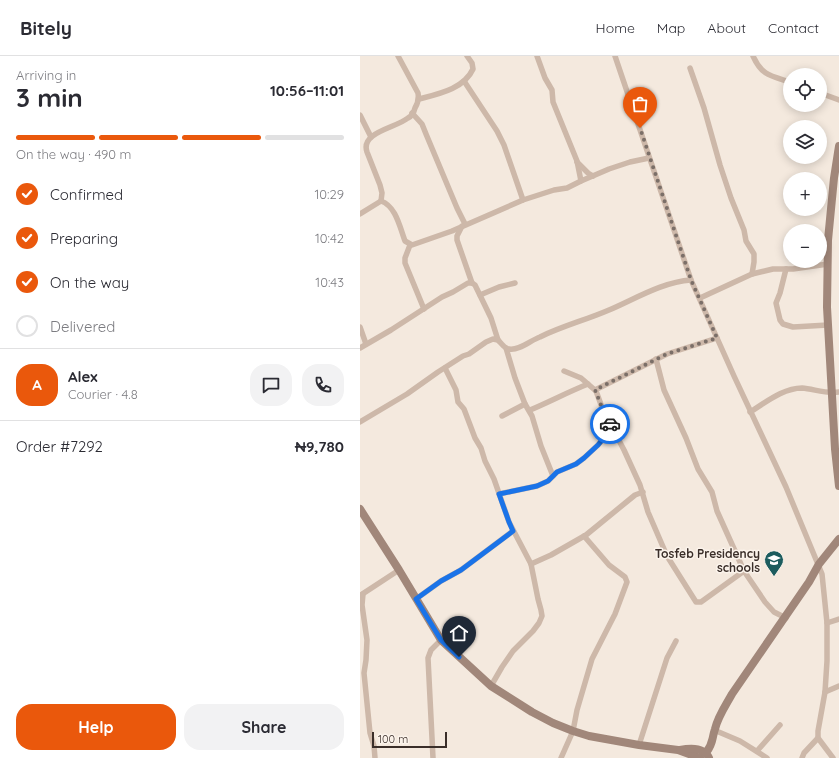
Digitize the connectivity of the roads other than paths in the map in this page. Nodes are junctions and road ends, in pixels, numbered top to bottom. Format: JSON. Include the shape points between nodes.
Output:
{"nodes":[{"id":1,"x":398,"y":56,"type":"edge"},
{"id":2,"x":467,"y":56,"type":"edge"},
{"id":3,"x":537,"y":56,"type":"edge"},
{"id":4,"x":615,"y":56,"type":"edge"},
{"id":5,"x":753,"y":56,"type":"edge"},
{"id":6,"x":690,"y":68,"type":"dead end"},
{"id":7,"x":783,"y":79,"type":"edge"},
{"id":8,"x":464,"y":81,"type":"junction"},
{"id":9,"x":827,"y":96,"type":"edge"},
{"id":10,"x":419,"y":100,"type":"junction"},
{"id":11,"x":839,"y":100,"type":"edge"},
{"id":12,"x":412,"y":113,"type":"junction"},
{"id":13,"x":360,"y":115,"type":"edge"},
{"id":14,"x":371,"y":137,"type":"junction"},
{"id":15,"x":839,"y":146,"type":"edge"},
{"id":16,"x":649,"y":158,"type":"junction"},
{"id":17,"x":577,"y":161,"type":"junction"},
{"id":18,"x":593,"y":176,"type":"junction"},
{"id":19,"x":581,"y":181,"type":"junction"},
{"id":20,"x":523,"y":200,"type":"junction"},
{"id":21,"x":381,"y":201,"type":"junction"},
{"id":22,"x":360,"y":214,"type":"edge"},
{"id":23,"x":463,"y":225,"type":"junction"},
{"id":24,"x":452,"y":231,"type":"junction"},
{"id":25,"x":458,"y":234,"type":"junction"},
{"id":26,"x":410,"y":245,"type":"junction"},
{"id":27,"x":828,"y":264,"type":"junction"},
{"id":28,"x":786,"y":269,"type":"junction"},
{"id":29,"x":752,"y":274,"type":"junction"},
{"id":30,"x":691,"y":280,"type":"junction"},
{"id":31,"x":472,"y":283,"type":"junction"},
{"id":32,"x":515,"y":283,"type":"dead end"},
{"id":33,"x":480,"y":295,"type":"junction"},
{"id":34,"x":700,"y":298,"type":"junction"},
{"id":35,"x":424,"y":309,"type":"junction"},
{"id":36,"x":828,"y":325,"type":"junction"},
{"id":37,"x":360,"y":327,"type":"edge"},
{"id":38,"x":717,"y":338,"type":"junction"},
{"id":39,"x":498,"y":340,"type":"junction"},
{"id":40,"x":366,"y":344,"type":"junction"},
{"id":41,"x":360,"y":348,"type":"edge"},
{"id":42,"x":506,"y":348,"type":"junction"},
{"id":43,"x":656,"y":359,"type":"junction"},
{"id":44,"x":445,"y":368,"type":"junction"},
{"id":45,"x":564,"y":371,"type":"dead end"},
{"id":46,"x":588,"y":384,"type":"junction"},
{"id":47,"x":595,"y":390,"type":"junction"},
{"id":48,"x":835,"y":393,"type":"edge"},
{"id":49,"x":525,"y":404,"type":"junction"},
{"id":50,"x":530,"y":410,"type":"junction"},
{"id":51,"x":750,"y":412,"type":"junction"},
{"id":52,"x":502,"y":416,"type":"dead end"},
{"id":53,"x":360,"y":422,"type":"edge"},
{"id":54,"x":612,"y":428,"type":"junction"},
{"id":55,"x":553,"y":476,"type":"junction"},
{"id":56,"x":839,"y":486,"type":"edge"},
{"id":57,"x":643,"y":492,"type":"junction"},
{"id":58,"x":499,"y":494,"type":"junction"},
{"id":59,"x":360,"y":509,"type":"edge"},
{"id":60,"x":513,"y":531,"type":"junction"},
{"id":61,"x":584,"y":536,"type":"junction"},
{"id":62,"x":839,"y":539,"type":"edge"},
{"id":63,"x":531,"y":564,"type":"junction"},
{"id":64,"x":819,"y":564,"type":"junction"},
{"id":65,"x":399,"y":570,"type":"junction"},
{"id":66,"x":744,"y":571,"type":"junction"},
{"id":67,"x":362,"y":595,"type":"edge"},
{"id":68,"x":416,"y":599,"type":"junction"},
{"id":69,"x":786,"y":618,"type":"junction"},
{"id":70,"x":839,"y":619,"type":"edge"},
{"id":71,"x":827,"y":623,"type":"junction"},
{"id":72,"x":441,"y":640,"type":"junction"},
{"id":73,"x":676,"y":641,"type":"dead end"},
{"id":74,"x":492,"y":686,"type":"junction"},
{"id":75,"x":839,"y":686,"type":"edge"},
{"id":76,"x":825,"y":692,"type":"junction"},
{"id":77,"x":780,"y":725,"type":"dead end"},
{"id":78,"x":714,"y":730,"type":"junction"},
{"id":79,"x":573,"y":731,"type":"junction"},
{"id":80,"x":818,"y":738,"type":"junction"},
{"id":81,"x":640,"y":746,"type":"junction"},
{"id":82,"x":757,"y":751,"type":"junction"},
{"id":83,"x":705,"y":756,"type":"edge"},
{"id":84,"x":375,"y":758,"type":"edge"},
{"id":85,"x":433,"y":758,"type":"edge"},
{"id":86,"x":561,"y":758,"type":"edge"},
{"id":87,"x":767,"y":758,"type":"edge"},
{"id":88,"x":802,"y":758,"type":"edge"},
{"id":89,"x":833,"y":758,"type":"edge"}],
"edges":[{"from":1,"to":10,"type":"street","via":[[418,93]]},
{"from":2,"to":8,"type":"street","via":[[473,69]]},
{"from":3,"to":17,"type":"street"},
{"from":4,"to":16,"type":"street"},
{"from":5,"to":7,"type":"street","via":[[764,72]]},
{"from":6,"to":29,"type":"street","via":[[731,198],[746,241],[754,254]]},
{"from":8,"to":10,"type":"street","via":[[455,88]]},
{"from":8,"to":20,"type":"street","via":[[497,130]]},
{"from":9,"to":11,"type":"street"},
{"from":10,"to":12,"type":"street"},
{"from":12,"to":14,"type":"street","via":[[408,118]]},
{"from":12,"to":23,"type":"street","via":[[422,124]]},
{"from":13,"to":14,"type":"street"},
{"from":14,"to":21,"type":"street","via":[[366,142],[366,149],[380,186]]},
{"from":15,"to":27,"type":"street","via":[[831,206]]},
{"from":16,"to":18,"type":"street","via":[[630,162]]},
{"from":16,"to":30,"type":"street"},
{"from":17,"to":18,"type":"street"},
{"from":17,"to":19,"type":"street"},
{"from":18,"to":19,"type":"street"},
{"from":19,"to":20,"type":"street","via":[[567,188]]},
{"from":20,"to":23,"type":"street"},
{"from":21,"to":22,"type":"street"},
{"from":21,"to":26,"type":"street","via":[[391,209],[405,241]]},
{"from":23,"to":24,"type":"street"},
{"from":23,"to":25,"type":"street"},
{"from":24,"to":25,"type":"street"},
{"from":24,"to":26,"type":"street"},
{"from":25,"to":31,"type":"street","via":[[458,244]]},
{"from":26,"to":35,"type":"street","via":[[405,263]]},
{"from":27,"to":28,"type":"street"},
{"from":27,"to":36,"type":"street"},
{"from":28,"to":29,"type":"street"},
{"from":28,"to":36,"type":"street","via":[[776,303],[783,324],[793,327]]},
{"from":29,"to":34,"type":"street"},
{"from":30,"to":34,"type":"street"},
{"from":30,"to":42,"type":"street","via":[[677,281],[664,286],[515,349]]},
{"from":31,"to":33,"type":"street"},
{"from":31,"to":35,"type":"street"},
{"from":32,"to":33,"type":"street"},
{"from":33,"to":39,"type":"street"},
{"from":34,"to":38,"type":"street"},
{"from":35,"to":40,"type":"street"},
{"from":36,"to":48,"type":"street"},
{"from":37,"to":40,"type":"street"},
{"from":38,"to":43,"type":"street"},
{"from":38,"to":51,"type":"street"},
{"from":39,"to":42,"type":"street"},
{"from":39,"to":44,"type":"street","via":[[486,342]]},
{"from":40,"to":41,"type":"street"},
{"from":42,"to":49,"type":"street"},
{"from":43,"to":47,"type":"street"},
{"from":43,"to":66,"type":"street","via":[[664,390],[698,469],[712,492],[717,511]]},
{"from":44,"to":53,"type":"street"},
{"from":44,"to":58,"type":"street"},
{"from":45,"to":46,"type":"street"},
{"from":46,"to":47,"type":"street"},
{"from":46,"to":50,"type":"street"},
{"from":47,"to":54,"type":"street"},
{"from":48,"to":51,"type":"street","via":[[802,388],[790,390]]},
{"from":48,"to":56,"type":"street","via":[[835,449]]},
{"from":49,"to":50,"type":"street"},
{"from":49,"to":52,"type":"street"},
{"from":50,"to":55,"type":"street"},
{"from":51,"to":64,"type":"street"},
{"from":54,"to":55,"type":"street","via":[[580,461]]},
{"from":54,"to":57,"type":"street"},
{"from":55,"to":58,"type":"street","via":[[537,486]]},
{"from":57,"to":61,"type":"street"},
{"from":57,"to":66,"type":"street","via":[[648,512],[667,556],[696,602],[701,602]]},
{"from":58,"to":60,"type":"street"},
{"from":59,"to":65,"type":"street"},
{"from":60,"to":63,"type":"street"},
{"from":60,"to":68,"type":"street","via":[[461,570]]},
{"from":61,"to":63,"type":"street"},
{"from":61,"to":79,"type":"street","via":[[609,565],[625,576],[627,582],[615,614],[592,660]]},
{"from":62,"to":64,"type":"street"},
{"from":63,"to":74,"type":"street","via":[[542,616],[533,631],[502,667]]},
{"from":64,"to":69,"type":"street"},
{"from":64,"to":71,"type":"street","via":[[824,583]]},
{"from":65,"to":67,"type":"street"},
{"from":65,"to":68,"type":"street"},
{"from":66,"to":69,"type":"street","via":[[765,602],[774,612]]},
{"from":67,"to":84,"type":"street","via":[[367,640],[364,673]]},
{"from":68,"to":72,"type":"street"},
{"from":69,"to":78,"type":"street","via":[[732,694]]},
{"from":70,"to":71,"type":"street"},
{"from":71,"to":76,"type":"street"},
{"from":72,"to":74,"type":"street"},
{"from":72,"to":85,"type":"street","via":[[431,650],[428,658]]},
{"from":73,"to":81,"type":"street","via":[[667,658]]},
{"from":74,"to":79,"type":"street","via":[[532,712]]},
{"from":75,"to":76,"type":"street"},
{"from":76,"to":80,"type":"street"},
{"from":77,"to":82,"type":"street"},
{"from":78,"to":82,"type":"street"},
{"from":78,"to":83,"type":"street","via":[[712,745]]},
{"from":79,"to":81,"type":"street"},
{"from":79,"to":86,"type":"street"},
{"from":80,"to":88,"type":"street"},
{"from":80,"to":89,"type":"street"},
{"from":81,"to":83,"type":"street"},
{"from":82,"to":87,"type":"street"}]}
